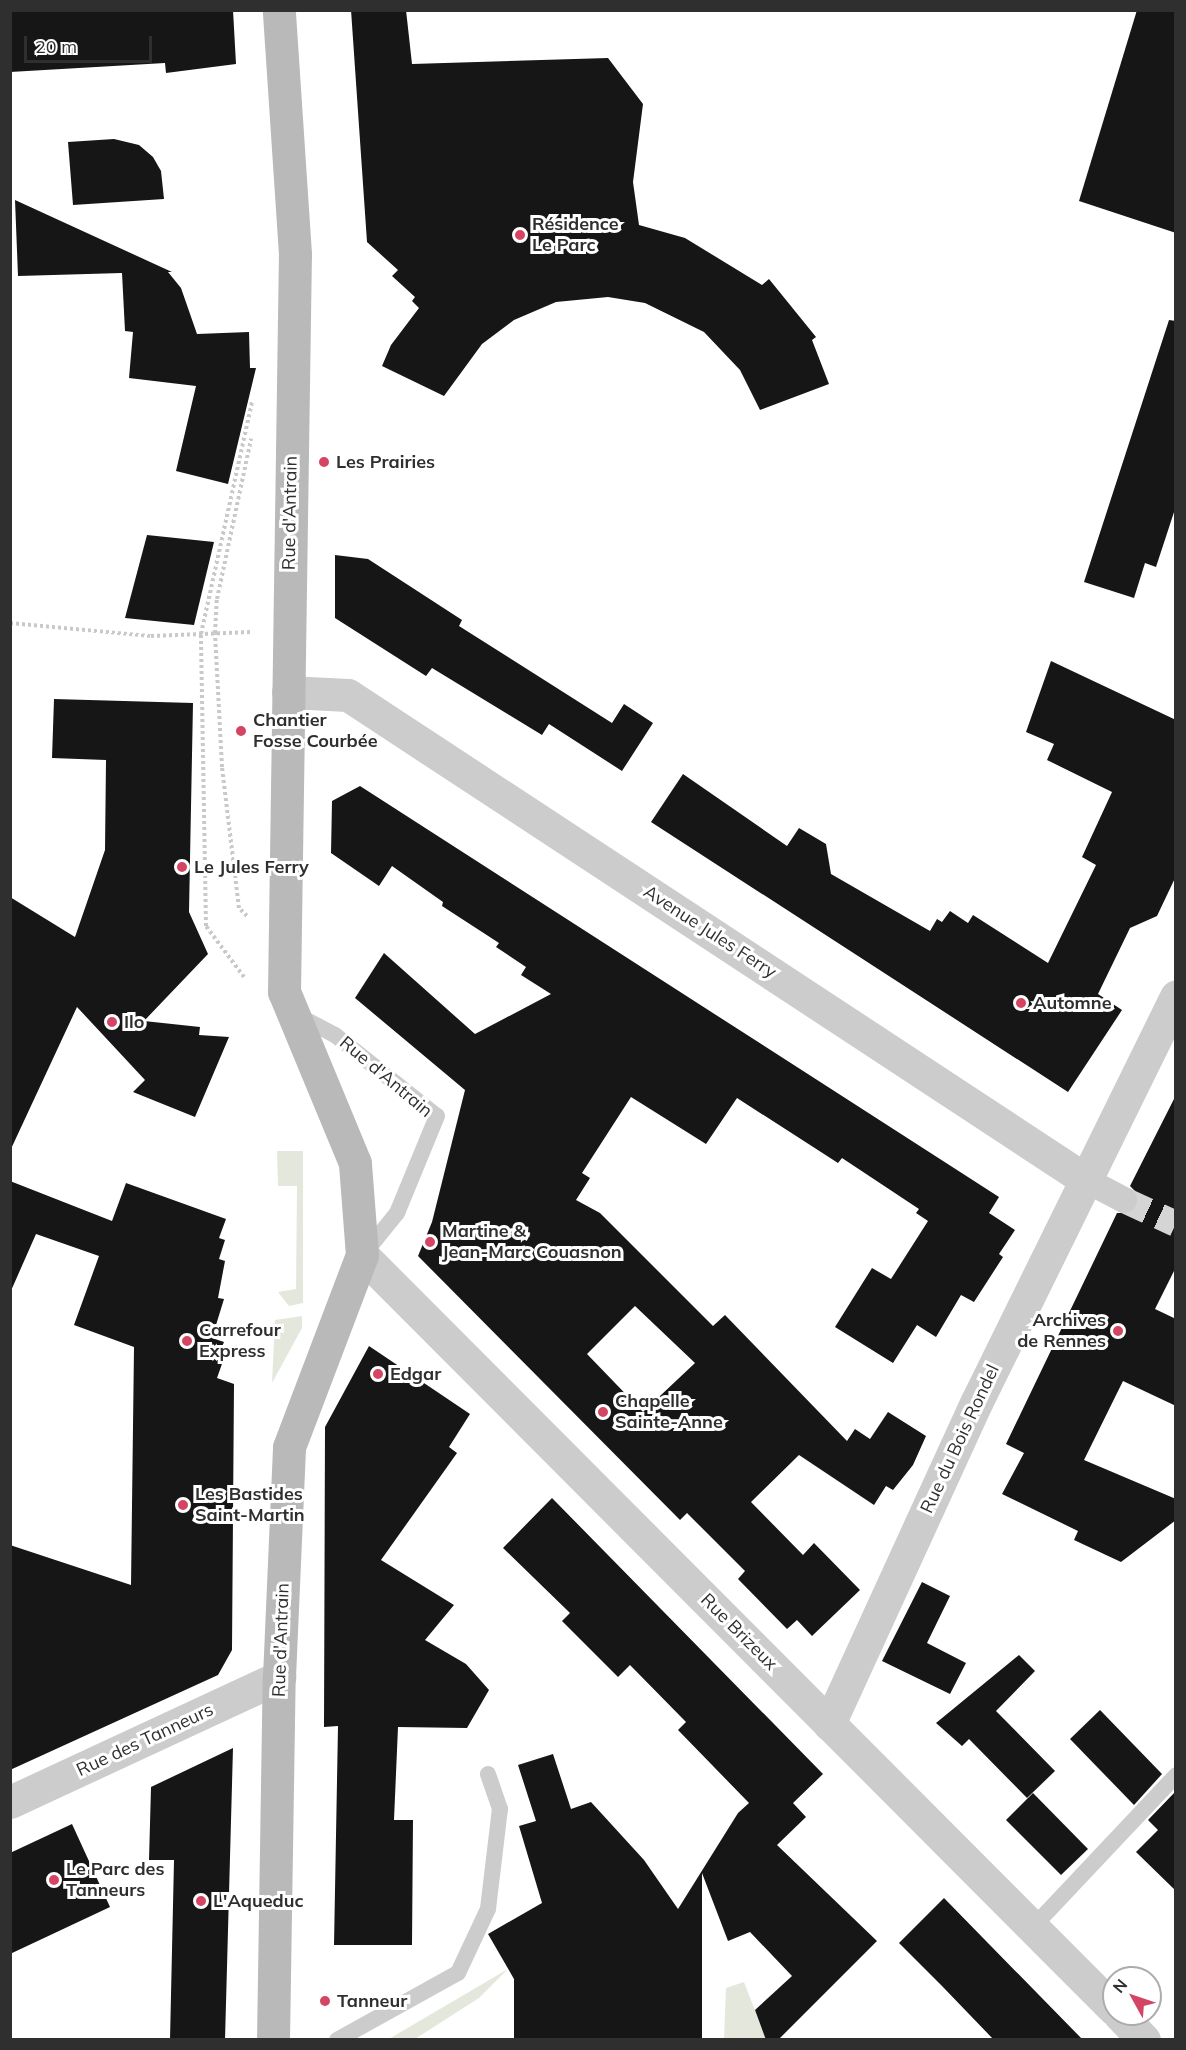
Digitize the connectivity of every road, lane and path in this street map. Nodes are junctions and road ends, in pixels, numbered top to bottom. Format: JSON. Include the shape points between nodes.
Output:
{"nodes":[{"id":1,"x":279,"y":10,"type":"edge"},
{"id":2,"x":255,"y":390,"type":"dead end"},
{"id":3,"x":252,"y":435,"type":"dead end"},
{"id":4,"x":10,"y":624,"type":"edge"},
{"id":5,"x":288,"y":631,"type":"junction"},
{"id":6,"x":215,"y":633,"type":"junction"},
{"id":7,"x":201,"y":634,"type":"junction"},
{"id":8,"x":288,"y":692,"type":"junction"},
{"id":9,"x":284,"y":956,"type":"junction"},
{"id":10,"x":1176,"y":996,"type":"edge"},
{"id":11,"x":288,"y":1003,"type":"junction"},
{"id":12,"x":1086,"y":1180,"type":"junction"},
{"id":13,"x":1124,"y":1200,"type":"tunnel mouth"},
{"id":14,"x":362,"y":1255,"type":"junction"},
{"id":15,"x":279,"y":1677,"type":"junction"},
{"id":16,"x":829,"y":1724,"type":"junction"},
{"id":17,"x":488,"y":1774,"type":"dead end"},
{"id":18,"x":1176,"y":1775,"type":"edge"},
{"id":19,"x":10,"y":1802,"type":"edge"},
{"id":20,"x":1033,"y":1928,"type":"junction"},
{"id":21,"x":1102,"y":1997,"type":"edge"},
{"id":22,"x":1131,"y":2026,"type":"edge"},
{"id":23,"x":273,"y":2040,"type":"edge"},
{"id":24,"x":337,"y":2040,"type":"edge"},
{"id":25,"x":1144,"y":2040,"type":"edge"}],
"edges":[{"from":1,"to":5,"type":"main road","name":"Rue d'Antrain","via":[[296,254]]},
{"from":2,"to":7,"type":"path"},
{"from":3,"to":6,"type":"path","via":[[217,599]]},
{"from":4,"to":7,"type":"path","via":[[151,636]]},
{"from":5,"to":6,"type":"path"},
{"from":5,"to":8,"type":"main road","name":"Rue d'Antrain"},
{"from":6,"to":7,"type":"path"},
{"from":6,"to":9,"type":"path","via":[[222,767],[239,908]]},
{"from":7,"to":11,"type":"path","via":[[206,926],[244,977]]},
{"from":8,"to":9,"type":"main road","name":"Rue d'Antrain"},
{"from":8,"to":12,"type":"street","name":"Avenue Jules Ferry","via":[[348,695]]},
{"from":9,"to":11,"type":"main road","name":"Rue d'Antrain"},
{"from":10,"to":12,"type":"street","name":"Rue du Bois Rondel"},
{"from":11,"to":14,"type":"main road","name":"Rue d'Antrain","via":[[355,1163]]},
{"from":11,"to":14,"type":"lane","name":"Rue d'Antrain","via":[[437,1116],[397,1213]]},
{"from":12,"to":13,"type":"street","name":"Avenue Jules Ferry"},
{"from":12,"to":16,"type":"street","name":"Rue du Bois Rondel","via":[[972,1412]]},
{"from":14,"to":15,"type":"main road","name":"Rue d'Antrain","via":[[289,1447]]},
{"from":14,"to":16,"type":"street","name":"Rue Brizeux"},
{"from":15,"to":19,"type":"street","name":"Rue des Tanneurs"},
{"from":15,"to":23,"type":"main road","name":"Rue d'Antrain"},
{"from":16,"to":20,"type":"street","name":"Rue Brizeux"},
{"from":17,"to":24,"type":"lane","via":[[500,1809],[488,1909],[458,1973]]},
{"from":18,"to":20,"type":"lane"},
{"from":20,"to":21,"type":"street","name":"Rue Brizeux"},
{"from":22,"to":25,"type":"street"}]}
